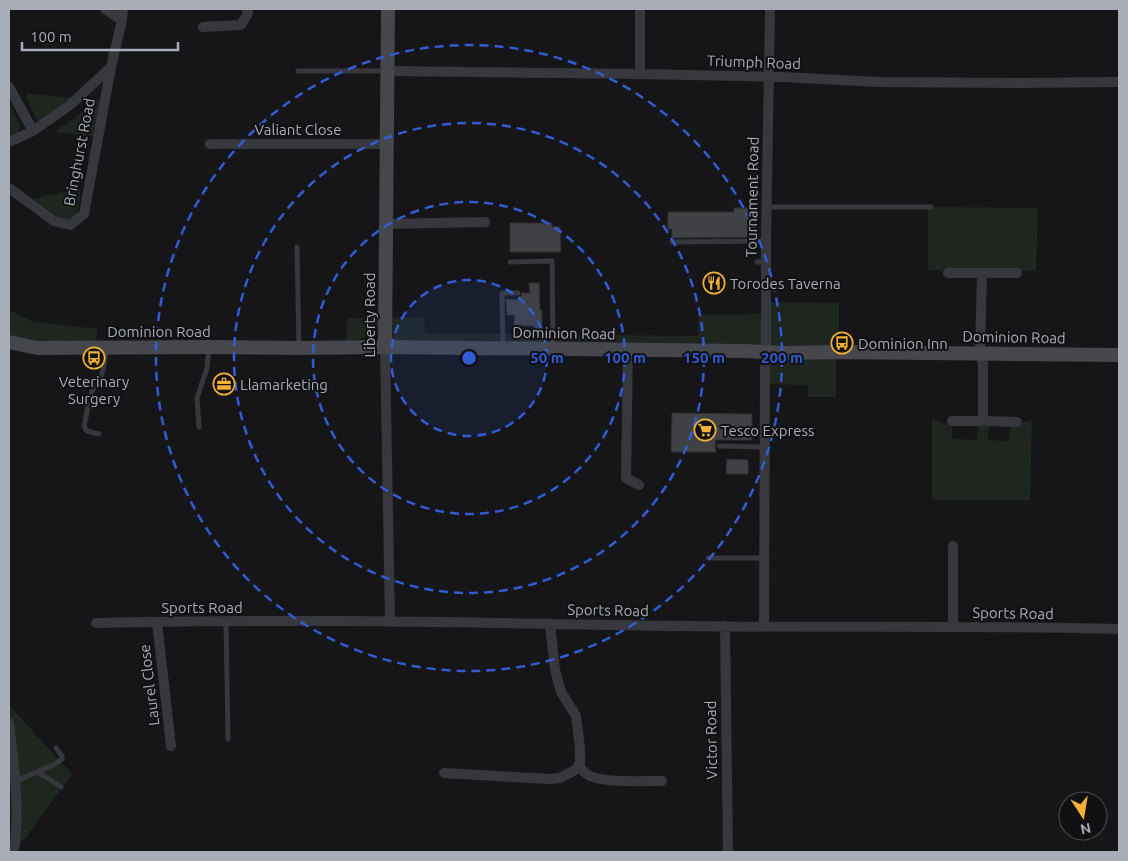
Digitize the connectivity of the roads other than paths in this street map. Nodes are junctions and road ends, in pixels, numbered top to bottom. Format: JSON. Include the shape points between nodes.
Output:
{"nodes":[{"id":1,"x":105,"y":9,"type":"edge"},
{"id":2,"x":247,"y":9,"type":"edge"},
{"id":3,"x":388,"y":9,"type":"edge"},
{"id":4,"x":640,"y":9,"type":"edge"},
{"id":5,"x":770,"y":9,"type":"edge"},
{"id":6,"x":122,"y":14,"type":"edge"},
{"id":7,"x":203,"y":27,"type":"dead end"},
{"id":8,"x":111,"y":67,"type":"junction"},
{"id":9,"x":298,"y":71,"type":"dead end"},
{"id":10,"x":387,"y":71,"type":"junction"},
{"id":11,"x":640,"y":74,"type":"junction"},
{"id":12,"x":769,"y":77,"type":"junction"},
{"id":13,"x":1119,"y":82,"type":"edge"},
{"id":14,"x":9,"y":87,"type":"edge"},
{"id":15,"x":33,"y":131,"type":"junction"},
{"id":16,"x":9,"y":142,"type":"edge"},
{"id":17,"x":210,"y":144,"type":"dead end"},
{"id":18,"x":387,"y":144,"type":"junction"},
{"id":19,"x":9,"y":188,"type":"edge"},
{"id":20,"x":767,"y":207,"type":"junction"},
{"id":21,"x":931,"y":207,"type":"dead end"},
{"id":22,"x":485,"y":222,"type":"dead end"},
{"id":23,"x":386,"y":224,"type":"junction"},
{"id":24,"x":766,"y":241,"type":"junction"},
{"id":25,"x":672,"y":242,"type":"dead end"},
{"id":26,"x":297,"y":247,"type":"dead end"},
{"id":27,"x":510,"y":262,"type":"dead end"},
{"id":28,"x":948,"y":273,"type":"dead end"},
{"id":29,"x":982,"y":273,"type":"junction"},
{"id":30,"x":1017,"y":273,"type":"dead end"},
{"id":31,"x":518,"y":293,"type":"dead end"},
{"id":32,"x":9,"y":342,"type":"edge"},
{"id":33,"x":210,"y":347,"type":"junction"},
{"id":34,"x":385,"y":347,"type":"junction"},
{"id":35,"x":106,"y":348,"type":"junction"},
{"id":36,"x":299,"y":348,"type":"junction"},
{"id":37,"x":503,"y":348,"type":"junction"},
{"id":38,"x":553,"y":349,"type":"junction"},
{"id":39,"x":628,"y":350,"type":"junction"},
{"id":40,"x":766,"y":352,"type":"junction"},
{"id":41,"x":980,"y":353,"type":"junction"},
{"id":42,"x":1119,"y":355,"type":"edge"},
{"id":43,"x":952,"y":421,"type":"dead end"},
{"id":44,"x":983,"y":421,"type":"junction"},
{"id":45,"x":1017,"y":422,"type":"dead end"},
{"id":46,"x":199,"y":428,"type":"dead end"},
{"id":47,"x":99,"y":434,"type":"dead end"},
{"id":48,"x":719,"y":446,"type":"dead end"},
{"id":49,"x":764,"y":447,"type":"junction"},
{"id":50,"x":639,"y":485,"type":"dead end"},
{"id":51,"x":953,"y":546,"type":"dead end"},
{"id":52,"x":708,"y":558,"type":"dead end"},
{"id":53,"x":764,"y":558,"type":"junction"},
{"id":54,"x":390,"y":621,"type":"junction"},
{"id":55,"x":156,"y":622,"type":"junction"},
{"id":56,"x":226,"y":622,"type":"junction"},
{"id":57,"x":96,"y":623,"type":"dead end"},
{"id":58,"x":550,"y":624,"type":"junction"},
{"id":59,"x":725,"y":626,"type":"junction"},
{"id":60,"x":764,"y":626,"type":"junction"},
{"id":61,"x":953,"y":627,"type":"junction"},
{"id":62,"x":1119,"y":630,"type":"edge"},
{"id":63,"x":9,"y":722,"type":"edge"},
{"id":64,"x":228,"y":739,"type":"dead end"},
{"id":65,"x":171,"y":746,"type":"dead end"},
{"id":66,"x":56,"y":748,"type":"dead end"},
{"id":67,"x":578,"y":766,"type":"junction"},
{"id":68,"x":38,"y":772,"type":"junction"},
{"id":69,"x":444,"y":773,"type":"dead end"},
{"id":70,"x":13,"y":778,"type":"edge"},
{"id":71,"x":662,"y":781,"type":"dead end"},
{"id":72,"x":61,"y":787,"type":"dead end"},
{"id":73,"x":14,"y":852,"type":"edge"},
{"id":74,"x":728,"y":852,"type":"edge"}],
"edges":[{"from":1,"to":6,"type":"street"},
{"from":2,"to":7,"type":"street","via":[[241,25]]},
{"from":3,"to":10,"type":"street","name":"Liberty Road"},
{"from":4,"to":11,"type":"street"},
{"from":5,"to":12,"type":"street","name":"Tournament Road"},
{"from":6,"to":8,"type":"street","name":"Bringhurst Road"},
{"from":8,"to":15,"type":"street","name":"Bringhurst Road","via":[[70,104]]},
{"from":8,"to":19,"type":"street","name":"Bringhurst Road","via":[[84,214],[70,225],[54,221]]},
{"from":9,"to":10,"type":"lane"},
{"from":10,"to":11,"type":"street","name":"Triumph Road"},
{"from":10,"to":18,"type":"street","name":"Liberty Road"},
{"from":11,"to":12,"type":"street","name":"Triumph Road"},
{"from":12,"to":13,"type":"street","name":"Triumph Road","via":[[878,82]]},
{"from":12,"to":20,"type":"street","name":"Tournament Road"},
{"from":14,"to":15,"type":"street"},
{"from":15,"to":16,"type":"street","name":"Bringhurst Road"},
{"from":17,"to":18,"type":"street","name":"Valiant Close"},
{"from":18,"to":23,"type":"street","name":"Liberty Road"},
{"from":20,"to":21,"type":"lane"},
{"from":20,"to":24,"type":"street","name":"Tournament Road"},
{"from":22,"to":23,"type":"street"},
{"from":23,"to":34,"type":"street","name":"Liberty Road"},
{"from":24,"to":25,"type":"lane"},
{"from":24,"to":40,"type":"street","name":"Tournament Road","via":[[762,262]]},
{"from":26,"to":36,"type":"lane"},
{"from":27,"to":38,"type":"lane","via":[[552,261]]},
{"from":28,"to":29,"type":"street"},
{"from":29,"to":30,"type":"street"},
{"from":29,"to":41,"type":"street"},
{"from":31,"to":37,"type":"lane","via":[[502,293]]},
{"from":32,"to":35,"type":"street","name":"Dominion Road","via":[[37,348]]},
{"from":33,"to":35,"type":"street","name":"Dominion Road"},
{"from":33,"to":36,"type":"street","name":"Dominion Road"},
{"from":33,"to":46,"type":"lane","via":[[197,398]]},
{"from":34,"to":36,"type":"street","name":"Dominion Road"},
{"from":34,"to":37,"type":"street","name":"Dominion Road"},
{"from":34,"to":54,"type":"street","name":"Liberty Road"},
{"from":35,"to":47,"type":"lane","via":[[104,370],[92,391],[84,426],[87,431]]},
{"from":37,"to":38,"type":"street","name":"Dominion Road"},
{"from":38,"to":39,"type":"street","name":"Dominion Road"},
{"from":39,"to":40,"type":"street","name":"Dominion Road"},
{"from":39,"to":50,"type":"street","via":[[626,478]]},
{"from":40,"to":41,"type":"street","name":"Dominion Road"},
{"from":40,"to":49,"type":"street","name":"Tournament Road"},
{"from":41,"to":42,"type":"street","name":"Dominion Road"},
{"from":41,"to":44,"type":"street","via":[[983,364]]},
{"from":43,"to":44,"type":"street"},
{"from":44,"to":45,"type":"street"},
{"from":48,"to":49,"type":"lane"},
{"from":49,"to":53,"type":"street","name":"Tournament Road"},
{"from":51,"to":61,"type":"street"},
{"from":52,"to":53,"type":"lane"},
{"from":53,"to":60,"type":"street","name":"Tournament Road"},
{"from":54,"to":56,"type":"street","name":"Sports Road"},
{"from":54,"to":58,"type":"street","name":"Sports Road"},
{"from":55,"to":56,"type":"street","name":"Sports Road"},
{"from":55,"to":57,"type":"street","name":"Sports Road"},
{"from":55,"to":65,"type":"street","name":"Laurel Close"},
{"from":56,"to":64,"type":"lane"},
{"from":58,"to":59,"type":"street","name":"Sports Road"},
{"from":58,"to":67,"type":"street","via":[[561,692],[576,716],[580,748]]},
{"from":59,"to":60,"type":"street","name":"Sports Road"},
{"from":59,"to":74,"type":"street","name":"Victor Road"},
{"from":60,"to":61,"type":"street","name":"Sports Road"},
{"from":61,"to":62,"type":"street","name":"Sports Road"},
{"from":63,"to":70,"type":"street"},
{"from":66,"to":68,"type":"lane","via":[[62,759]]},
{"from":67,"to":69,"type":"street","via":[[560,778],[548,779]]},
{"from":67,"to":71,"type":"street","via":[[590,776],[604,780]]},
{"from":68,"to":70,"type":"lane"},
{"from":68,"to":72,"type":"lane"},
{"from":70,"to":73,"type":"street","via":[[17,833]]}]}
